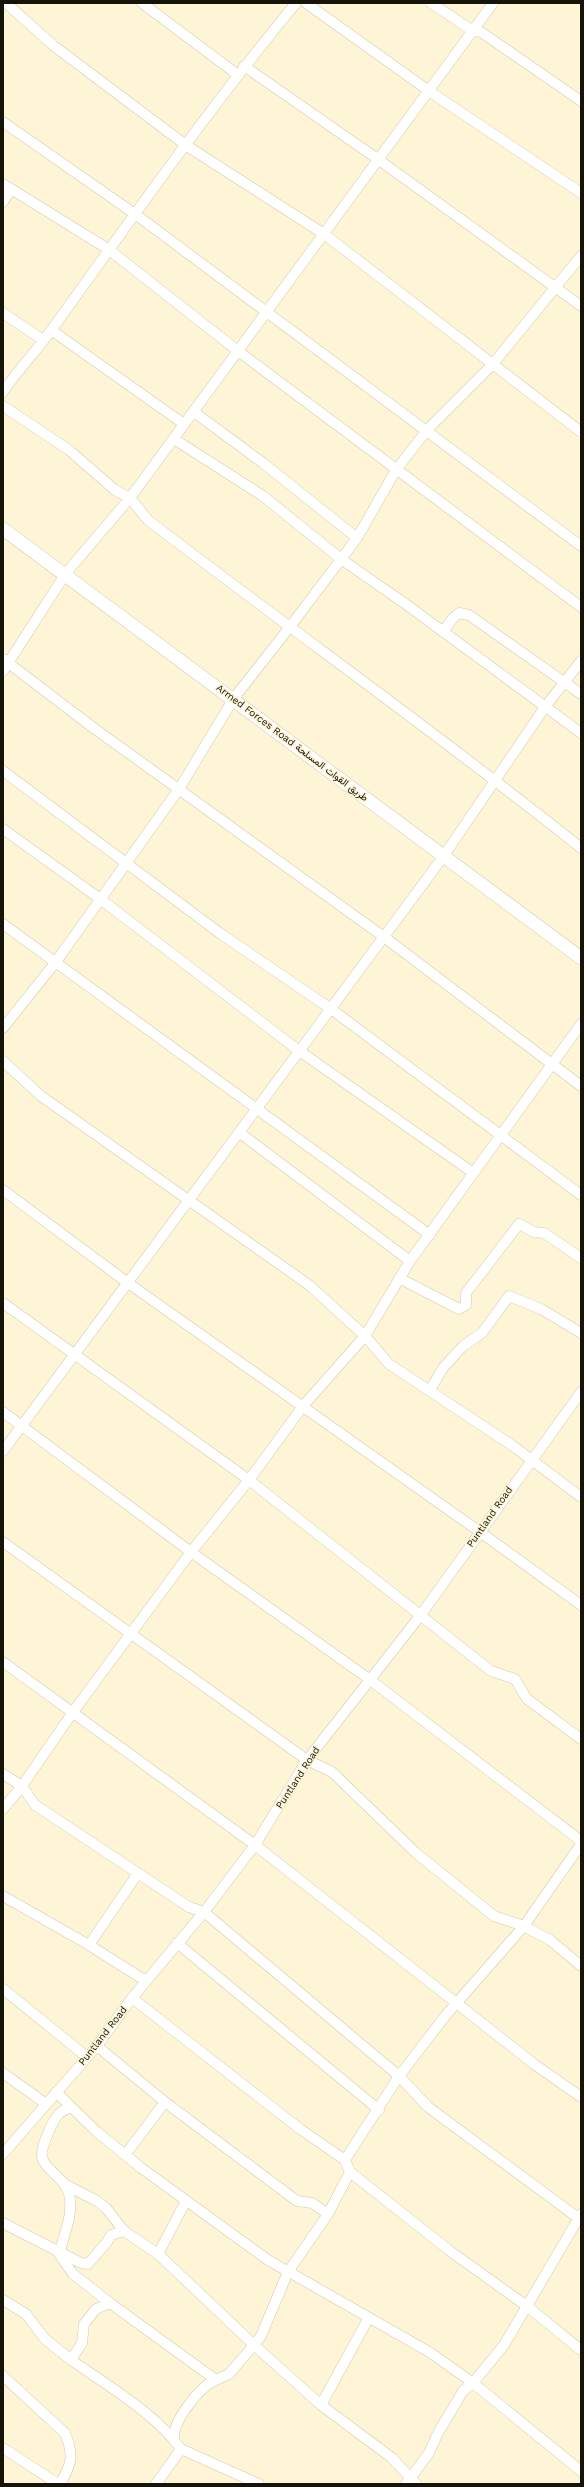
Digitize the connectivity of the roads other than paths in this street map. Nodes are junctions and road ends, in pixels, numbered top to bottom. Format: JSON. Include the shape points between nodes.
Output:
{"nodes":[{"id":1,"x":6,"y":3,"type":"edge"},
{"id":2,"x":142,"y":3,"type":"edge"},
{"id":3,"x":296,"y":3,"type":"edge"},
{"id":4,"x":306,"y":3,"type":"edge"},
{"id":5,"x":431,"y":3,"type":"edge"},
{"id":6,"x":493,"y":3,"type":"edge"},
{"id":7,"x":473,"y":32,"type":"junction"},
{"id":8,"x":241,"y":70,"type":"junction"},
{"id":9,"x":429,"y":91,"type":"junction"},
{"id":10,"x":581,"y":101,"type":"edge"},
{"id":11,"x":3,"y":122,"type":"edge"},
{"id":12,"x":187,"y":146,"type":"junction"},
{"id":13,"x":379,"y":160,"type":"junction"},
{"id":14,"x":7,"y":187,"type":"edge"},
{"id":15,"x":581,"y":193,"type":"edge"},
{"id":16,"x":3,"y":202,"type":"edge"},
{"id":17,"x":135,"y":214,"type":"junction"},
{"id":18,"x":324,"y":234,"type":"junction"},
{"id":19,"x":108,"y":249,"type":"junction"},
{"id":20,"x":581,"y":256,"type":"edge"},
{"id":21,"x":556,"y":289,"type":"junction"},
{"id":22,"x":581,"y":306,"type":"edge"},
{"id":23,"x":267,"y":311,"type":"junction"},
{"id":24,"x":3,"y":313,"type":"edge"},
{"id":25,"x":52,"y":330,"type":"junction"},
{"id":26,"x":43,"y":340,"type":"junction"},
{"id":27,"x":238,"y":351,"type":"junction"},
{"id":28,"x":492,"y":365,"type":"junction"},
{"id":29,"x":3,"y":392,"type":"edge"},
{"id":30,"x":3,"y":406,"type":"edge"},
{"id":31,"x":194,"y":412,"type":"junction"},
{"id":32,"x":184,"y":424,"type":"junction"},
{"id":33,"x":427,"y":430,"type":"junction"},
{"id":34,"x":581,"y":432,"type":"edge"},
{"id":35,"x":174,"y":439,"type":"junction"},
{"id":36,"x":396,"y":470,"type":"junction"},
{"id":37,"x":130,"y":498,"type":"junction"},
{"id":38,"x":3,"y":529,"type":"edge"},
{"id":39,"x":357,"y":538,"type":"junction"},
{"id":40,"x":581,"y":546,"type":"edge"},
{"id":41,"x":341,"y":559,"type":"junction"},
{"id":42,"x":66,"y":573,"type":"junction"},
{"id":43,"x":581,"y":607,"type":"edge"},
{"id":44,"x":290,"y":628,"type":"junction"},
{"id":45,"x":443,"y":632,"type":"junction"},
{"id":46,"x":581,"y":661,"type":"edge"},
{"id":47,"x":5,"y":665,"type":"edge"},
{"id":48,"x":566,"y":683,"type":"junction"},
{"id":49,"x":581,"y":694,"type":"edge"},
{"id":50,"x":234,"y":698,"type":"junction"},
{"id":51,"x":545,"y":707,"type":"junction"},
{"id":52,"x":581,"y":733,"type":"edge"},
{"id":53,"x":3,"y":771,"type":"edge"},
{"id":54,"x":497,"y":781,"type":"junction"},
{"id":55,"x":179,"y":789,"type":"junction"},
{"id":56,"x":3,"y":830,"type":"edge"},
{"id":57,"x":581,"y":848,"type":"edge"},
{"id":58,"x":443,"y":857,"type":"junction"},
{"id":59,"x":127,"y":863,"type":"junction"},
{"id":60,"x":100,"y":898,"type":"junction"},
{"id":61,"x":3,"y":924,"type":"edge"},
{"id":62,"x":384,"y":937,"type":"junction"},
{"id":63,"x":581,"y":958,"type":"edge"},
{"id":64,"x":55,"y":963,"type":"junction"},
{"id":65,"x":331,"y":1009,"type":"junction"},
{"id":66,"x":581,"y":1024,"type":"edge"},
{"id":67,"x":3,"y":1028,"type":"edge"},
{"id":68,"x":298,"y":1050,"type":"junction"},
{"id":69,"x":3,"y":1060,"type":"edge"},
{"id":70,"x":553,"y":1065,"type":"junction"},
{"id":71,"x":581,"y":1086,"type":"edge"},
{"id":72,"x":257,"y":1108,"type":"junction"},
{"id":73,"x":240,"y":1133,"type":"junction"},
{"id":74,"x":502,"y":1136,"type":"junction"},
{"id":75,"x":472,"y":1172,"type":"junction"},
{"id":76,"x":3,"y":1190,"type":"edge"},
{"id":77,"x":581,"y":1195,"type":"edge"},
{"id":78,"x":189,"y":1202,"type":"junction"},
{"id":79,"x":430,"y":1235,"type":"junction"},
{"id":80,"x":581,"y":1258,"type":"edge"},
{"id":81,"x":410,"y":1261,"type":"junction"},
{"id":82,"x":399,"y":1278,"type":"junction"},
{"id":83,"x":128,"y":1283,"type":"junction"},
{"id":84,"x":3,"y":1303,"type":"edge"},
{"id":85,"x":581,"y":1333,"type":"edge"},
{"id":86,"x":365,"y":1336,"type":"junction"},
{"id":87,"x":76,"y":1354,"type":"junction"},
{"id":88,"x":430,"y":1390,"type":"junction"},
{"id":89,"x":581,"y":1392,"type":"edge"},
{"id":90,"x":303,"y":1406,"type":"junction"},
{"id":91,"x":3,"y":1412,"type":"edge"},
{"id":92,"x":22,"y":1426,"type":"junction"},
{"id":93,"x":3,"y":1451,"type":"edge"},
{"id":94,"x":531,"y":1460,"type":"junction"},
{"id":95,"x":249,"y":1480,"type":"junction"},
{"id":96,"x":581,"y":1497,"type":"edge"},
{"id":97,"x":480,"y":1532,"type":"junction"},
{"id":98,"x":3,"y":1542,"type":"edge"},
{"id":99,"x":191,"y":1552,"type":"junction"},
{"id":100,"x":581,"y":1605,"type":"edge"},
{"id":101,"x":420,"y":1616,"type":"junction"},
{"id":102,"x":131,"y":1634,"type":"junction"},
{"id":103,"x":3,"y":1662,"type":"edge"},
{"id":104,"x":369,"y":1679,"type":"junction"},
{"id":105,"x":73,"y":1712,"type":"junction"},
{"id":106,"x":581,"y":1739,"type":"edge"},
{"id":107,"x":308,"y":1760,"type":"junction"},
{"id":108,"x":3,"y":1774,"type":"edge"},
{"id":109,"x":22,"y":1786,"type":"junction"},
{"id":110,"x":3,"y":1809,"type":"edge"},
{"id":111,"x":581,"y":1843,"type":"edge"},
{"id":112,"x":255,"y":1845,"type":"junction"},
{"id":113,"x":138,"y":1873,"type":"junction"},
{"id":114,"x":3,"y":1896,"type":"edge"},
{"id":115,"x":204,"y":1912,"type":"junction"},
{"id":116,"x":524,"y":1926,"type":"junction"},
{"id":117,"x":177,"y":1943,"type":"junction"},
{"id":118,"x":89,"y":1945,"type":"junction"},
{"id":119,"x":581,"y":1966,"type":"edge"},
{"id":120,"x":146,"y":1981,"type":"junction"},
{"id":121,"x":3,"y":1988,"type":"edge"},
{"id":122,"x":132,"y":1998,"type":"junction"},
{"id":123,"x":457,"y":2002,"type":"junction"},
{"id":124,"x":97,"y":2046,"type":"junction"},
{"id":125,"x":87,"y":2057,"type":"junction"},
{"id":126,"x":3,"y":2073,"type":"edge"},
{"id":127,"x":399,"y":2076,"type":"junction"},
{"id":128,"x":56,"y":2092,"type":"junction"},
{"id":129,"x":581,"y":2097,"type":"edge"},
{"id":130,"x":165,"y":2102,"type":"junction"},
{"id":131,"x":46,"y":2104,"type":"junction"},
{"id":132,"x":71,"y":2106,"type":"junction"},
{"id":133,"x":379,"y":2110,"type":"junction"},
{"id":134,"x":3,"y":2154,"type":"edge"},
{"id":135,"x":125,"y":2155,"type":"junction"},
{"id":136,"x":345,"y":2160,"type":"junction"},
{"id":137,"x":350,"y":2172,"type":"junction"},
{"id":138,"x":66,"y":2185,"type":"junction"},
{"id":139,"x":186,"y":2201,"type":"junction"},
{"id":140,"x":328,"y":2214,"type":"junction"},
{"id":141,"x":580,"y":2218,"type":"edge"},
{"id":142,"x":3,"y":2223,"type":"edge"},
{"id":143,"x":124,"y":2231,"type":"junction"},
{"id":144,"x":59,"y":2254,"type":"junction"},
{"id":145,"x":158,"y":2254,"type":"junction"},
{"id":146,"x":288,"y":2272,"type":"junction"},
{"id":147,"x":3,"y":2300,"type":"edge"},
{"id":148,"x":110,"y":2303,"type":"junction"},
{"id":149,"x":528,"y":2307,"type":"junction"},
{"id":150,"x":368,"y":2318,"type":"junction"},
{"id":151,"x":254,"y":2345,"type":"junction"},
{"id":152,"x":581,"y":2350,"type":"edge"},
{"id":153,"x":72,"y":2360,"type":"junction"},
{"id":154,"x":3,"y":2376,"type":"edge"},
{"id":155,"x":216,"y":2380,"type":"junction"},
{"id":156,"x":473,"y":2383,"type":"junction"},
{"id":157,"x":321,"y":2406,"type":"junction"},
{"id":158,"x":174,"y":2438,"type":"junction"},
{"id":159,"x":3,"y":2448,"type":"edge"},
{"id":160,"x":181,"y":2449,"type":"junction"},
{"id":161,"x":581,"y":2471,"type":"edge"},
{"id":162,"x":411,"y":2482,"type":"edge"},
{"id":163,"x":59,"y":2484,"type":"edge"},
{"id":164,"x":156,"y":2484,"type":"edge"},
{"id":165,"x":259,"y":2484,"type":"edge"}],
"edges":[{"from":1,"to":12,"type":"street","via":[[54,46]]},
{"from":2,"to":8,"type":"street"},
{"from":3,"to":8,"type":"street"},
{"from":4,"to":9,"type":"street"},
{"from":5,"to":7,"type":"street"},
{"from":6,"to":7,"type":"street"},
{"from":7,"to":9,"type":"street"},
{"from":7,"to":10,"type":"street","via":[[481,32]]},
{"from":8,"to":12,"type":"street"},
{"from":8,"to":13,"type":"street"},
{"from":9,"to":13,"type":"street"},
{"from":9,"to":15,"type":"street"},
{"from":11,"to":17,"type":"street"},
{"from":12,"to":17,"type":"street"},
{"from":12,"to":18,"type":"street"},
{"from":13,"to":18,"type":"street"},
{"from":13,"to":21,"type":"street"},
{"from":14,"to":16,"type":"street"},
{"from":14,"to":19,"type":"street"},
{"from":17,"to":19,"type":"street"},
{"from":17,"to":23,"type":"street"},
{"from":18,"to":23,"type":"street"},
{"from":18,"to":28,"type":"street"},
{"from":19,"to":25,"type":"street"},
{"from":19,"to":27,"type":"street"},
{"from":20,"to":21,"type":"street"},
{"from":21,"to":22,"type":"street"},
{"from":21,"to":28,"type":"street"},
{"from":23,"to":27,"type":"street"},
{"from":23,"to":33,"type":"street"},
{"from":24,"to":26,"type":"street"},
{"from":25,"to":26,"type":"street"},
{"from":25,"to":32,"type":"street"},
{"from":26,"to":29,"type":"street"},
{"from":27,"to":31,"type":"street"},
{"from":27,"to":36,"type":"street"},
{"from":28,"to":33,"type":"street"},
{"from":28,"to":34,"type":"street"},
{"from":30,"to":37,"type":"street","via":[[69,450],[115,490]]},
{"from":31,"to":32,"type":"street"},
{"from":31,"to":39,"type":"street","via":[[264,463]]},
{"from":32,"to":35,"type":"street"},
{"from":33,"to":36,"type":"street"},
{"from":33,"to":40,"type":"street"},
{"from":35,"to":37,"type":"street"},
{"from":35,"to":41,"type":"street","via":[[263,496]]},
{"from":36,"to":39,"type":"street"},
{"from":36,"to":43,"type":"street"},
{"from":37,"to":42,"type":"street"},
{"from":37,"to":44,"type":"street","via":[[148,520]]},
{"from":38,"to":42,"type":"street","name":"Armed Forces Road طريق القوات المسلحة"},
{"from":39,"to":41,"type":"street"},
{"from":41,"to":44,"type":"street"},
{"from":41,"to":45,"type":"street"},
{"from":42,"to":47,"type":"street"},
{"from":42,"to":50,"type":"street","name":"Armed Forces Road طريق القوات المسلحة"},
{"from":44,"to":50,"type":"street"},
{"from":44,"to":54,"type":"street"},
{"from":45,"to":48,"type":"street","via":[[459,613],[469,616]]},
{"from":45,"to":51,"type":"street"},
{"from":46,"to":48,"type":"street"},
{"from":47,"to":55,"type":"street"},
{"from":48,"to":49,"type":"street"},
{"from":48,"to":51,"type":"street"},
{"from":50,"to":55,"type":"street"},
{"from":50,"to":58,"type":"street","name":"Armed Forces Road طريق القوات المسلحة"},
{"from":51,"to":52,"type":"street"},
{"from":51,"to":54,"type":"street"},
{"from":53,"to":59,"type":"street"},
{"from":54,"to":57,"type":"street"},
{"from":54,"to":58,"type":"street"},
{"from":55,"to":59,"type":"street"},
{"from":55,"to":62,"type":"street"},
{"from":56,"to":60,"type":"street"},
{"from":58,"to":62,"type":"street"},
{"from":58,"to":63,"type":"street","name":"Armed Forces Road طريق القوات المسلحة"},
{"from":59,"to":60,"type":"street"},
{"from":59,"to":65,"type":"street","via":[[220,934]]},
{"from":60,"to":64,"type":"street"},
{"from":60,"to":68,"type":"street"},
{"from":61,"to":64,"type":"street"},
{"from":62,"to":65,"type":"street"},
{"from":62,"to":70,"type":"street"},
{"from":64,"to":67,"type":"street"},
{"from":64,"to":72,"type":"street"},
{"from":65,"to":68,"type":"street"},
{"from":65,"to":74,"type":"street"},
{"from":66,"to":70,"type":"street"},
{"from":68,"to":72,"type":"street"},
{"from":68,"to":75,"type":"street"},
{"from":69,"to":78,"type":"street","via":[[41,1096]]},
{"from":70,"to":71,"type":"street"},
{"from":70,"to":74,"type":"street"},
{"from":72,"to":73,"type":"street"},
{"from":72,"to":79,"type":"street"},
{"from":73,"to":78,"type":"street"},
{"from":73,"to":81,"type":"street"},
{"from":74,"to":75,"type":"street"},
{"from":74,"to":77,"type":"street"},
{"from":75,"to":79,"type":"street"},
{"from":76,"to":83,"type":"street"},
{"from":78,"to":83,"type":"street"},
{"from":78,"to":86,"type":"street","via":[[309,1285]]},
{"from":79,"to":81,"type":"street"},
{"from":80,"to":82,"type":"street","via":[[544,1233],[534,1232],[519,1224],[466,1293],[466,1305],[459,1309]]},
{"from":81,"to":82,"type":"street"},
{"from":82,"to":86,"type":"street"},
{"from":83,"to":87,"type":"street"},
{"from":83,"to":90,"type":"street"},
{"from":84,"to":87,"type":"street"},
{"from":85,"to":88,"type":"street","via":[[541,1309],[509,1296],[482,1333],[463,1346],[443,1368]]},
{"from":86,"to":88,"type":"street","via":[[389,1364]]},
{"from":86,"to":90,"type":"street"},
{"from":87,"to":92,"type":"street"},
{"from":87,"to":95,"type":"street"},
{"from":88,"to":94,"type":"street"},
{"from":89,"to":94,"type":"street","name":"Puntland Road"},
{"from":90,"to":95,"type":"street"},
{"from":90,"to":97,"type":"street"},
{"from":91,"to":92,"type":"street"},
{"from":92,"to":93,"type":"street"},
{"from":92,"to":99,"type":"street"},
{"from":94,"to":96,"type":"street"},
{"from":94,"to":97,"type":"street","name":"Puntland Road"},
{"from":95,"to":99,"type":"street"},
{"from":95,"to":101,"type":"street"},
{"from":97,"to":100,"type":"street"},
{"from":97,"to":101,"type":"street","name":"Puntland Road"},
{"from":98,"to":102,"type":"street"},
{"from":99,"to":102,"type":"street"},
{"from":99,"to":104,"type":"street"},
{"from":101,"to":104,"type":"street","name":"Puntland Road"},
{"from":101,"to":106,"type":"street","via":[[491,1671],[515,1679],[527,1699]]},
{"from":102,"to":105,"type":"street"},
{"from":102,"to":107,"type":"street"},
{"from":103,"to":105,"type":"street"},
{"from":104,"to":107,"type":"street","name":"Puntland Road"},
{"from":104,"to":111,"type":"street"},
{"from":105,"to":109,"type":"street"},
{"from":105,"to":112,"type":"street"},
{"from":107,"to":112,"type":"street","name":"Puntland Road"},
{"from":107,"to":116,"type":"street","via":[[332,1772],[416,1853],[494,1916]]},
{"from":108,"to":109,"type":"street"},
{"from":109,"to":110,"type":"street"},
{"from":109,"to":113,"type":"street","via":[[35,1804]]},
{"from":111,"to":116,"type":"street"},
{"from":112,"to":115,"type":"street","name":"Puntland Road"},
{"from":112,"to":123,"type":"street"},
{"from":113,"to":115,"type":"street","via":[[189,1907]]},
{"from":113,"to":118,"type":"street"},
{"from":114,"to":118,"type":"street"},
{"from":115,"to":117,"type":"street","name":"Puntland Road"},
{"from":115,"to":127,"type":"street"},
{"from":116,"to":119,"type":"street","via":[[550,1940]]},
{"from":116,"to":123,"type":"street"},
{"from":117,"to":120,"type":"street","name":"Puntland Road"},
{"from":117,"to":133,"type":"street"},
{"from":118,"to":120,"type":"street"},
{"from":120,"to":122,"type":"street","name":"Puntland Road"},
{"from":121,"to":125,"type":"street"},
{"from":122,"to":124,"type":"street","name":"Puntland Road"},
{"from":122,"to":136,"type":"street","via":[[300,2129]]},
{"from":123,"to":127,"type":"street"},
{"from":123,"to":129,"type":"street","via":[[534,2064]]},
{"from":124,"to":125,"type":"street","name":"Puntland Road"},
{"from":124,"to":130,"type":"street"},
{"from":125,"to":128,"type":"street","name":"Puntland Road"},
{"from":126,"to":131,"type":"street"},
{"from":127,"to":133,"type":"street"},
{"from":127,"to":141,"type":"street","via":[[428,2107]]},
{"from":128,"to":131,"type":"street","name":"Puntland Road"},
{"from":128,"to":132,"type":"street"},
{"from":130,"to":135,"type":"street"},
{"from":130,"to":140,"type":"street","via":[[297,2201],[312,2203]]},
{"from":131,"to":134,"type":"street","name":"Puntland Road"},
{"from":132,"to":135,"type":"street"},
{"from":132,"to":138,"type":"street","via":[[56,2118],[43,2145],[42,2156],[42,2160]]},
{"from":133,"to":136,"type":"street"},
{"from":135,"to":139,"type":"street"},
{"from":136,"to":137,"type":"street"},
{"from":137,"to":140,"type":"street"},
{"from":137,"to":149,"type":"street","via":[[450,2251]]},
{"from":138,"to":143,"type":"street","via":[[97,2201]]},
{"from":138,"to":144,"type":"street","via":[[71,2208]]},
{"from":139,"to":145,"type":"street"},
{"from":139,"to":146,"type":"street"},
{"from":140,"to":146,"type":"street"},
{"from":141,"to":149,"type":"street"},
{"from":142,"to":144,"type":"street","via":[[56,2249]]},
{"from":143,"to":144,"type":"street","via":[[111,2235],[88,2264]]},
{"from":143,"to":145,"type":"street"},
{"from":144,"to":148,"type":"street","via":[[73,2274]]},
{"from":145,"to":151,"type":"street"},
{"from":146,"to":150,"type":"street"},
{"from":146,"to":151,"type":"street","via":[[261,2336]]},
{"from":147,"to":153,"type":"street","via":[[26,2314],[45,2339]]},
{"from":148,"to":153,"type":"street","via":[[96,2309],[84,2324],[82,2343]]},
{"from":148,"to":155,"type":"street"},
{"from":149,"to":152,"type":"street"},
{"from":149,"to":156,"type":"street","via":[[504,2345]]},
{"from":150,"to":156,"type":"street","via":[[431,2353]]},
{"from":150,"to":157,"type":"street"},
{"from":151,"to":155,"type":"street","via":[[229,2374]]},
{"from":151,"to":157,"type":"street"},
{"from":153,"to":158,"type":"street"},
{"from":154,"to":163,"type":"street","via":[[65,2433],[70,2444],[71,2466]]},
{"from":155,"to":158,"type":"street","via":[[207,2384],[175,2425]]},
{"from":156,"to":161,"type":"street"},
{"from":156,"to":162,"type":"street","via":[[463,2391]]},
{"from":157,"to":162,"type":"street","via":[[370,2439],[392,2458]]},
{"from":158,"to":160,"type":"street"},
{"from":159,"to":163,"type":"street"},
{"from":160,"to":164,"type":"street"},
{"from":160,"to":165,"type":"street"}]}
